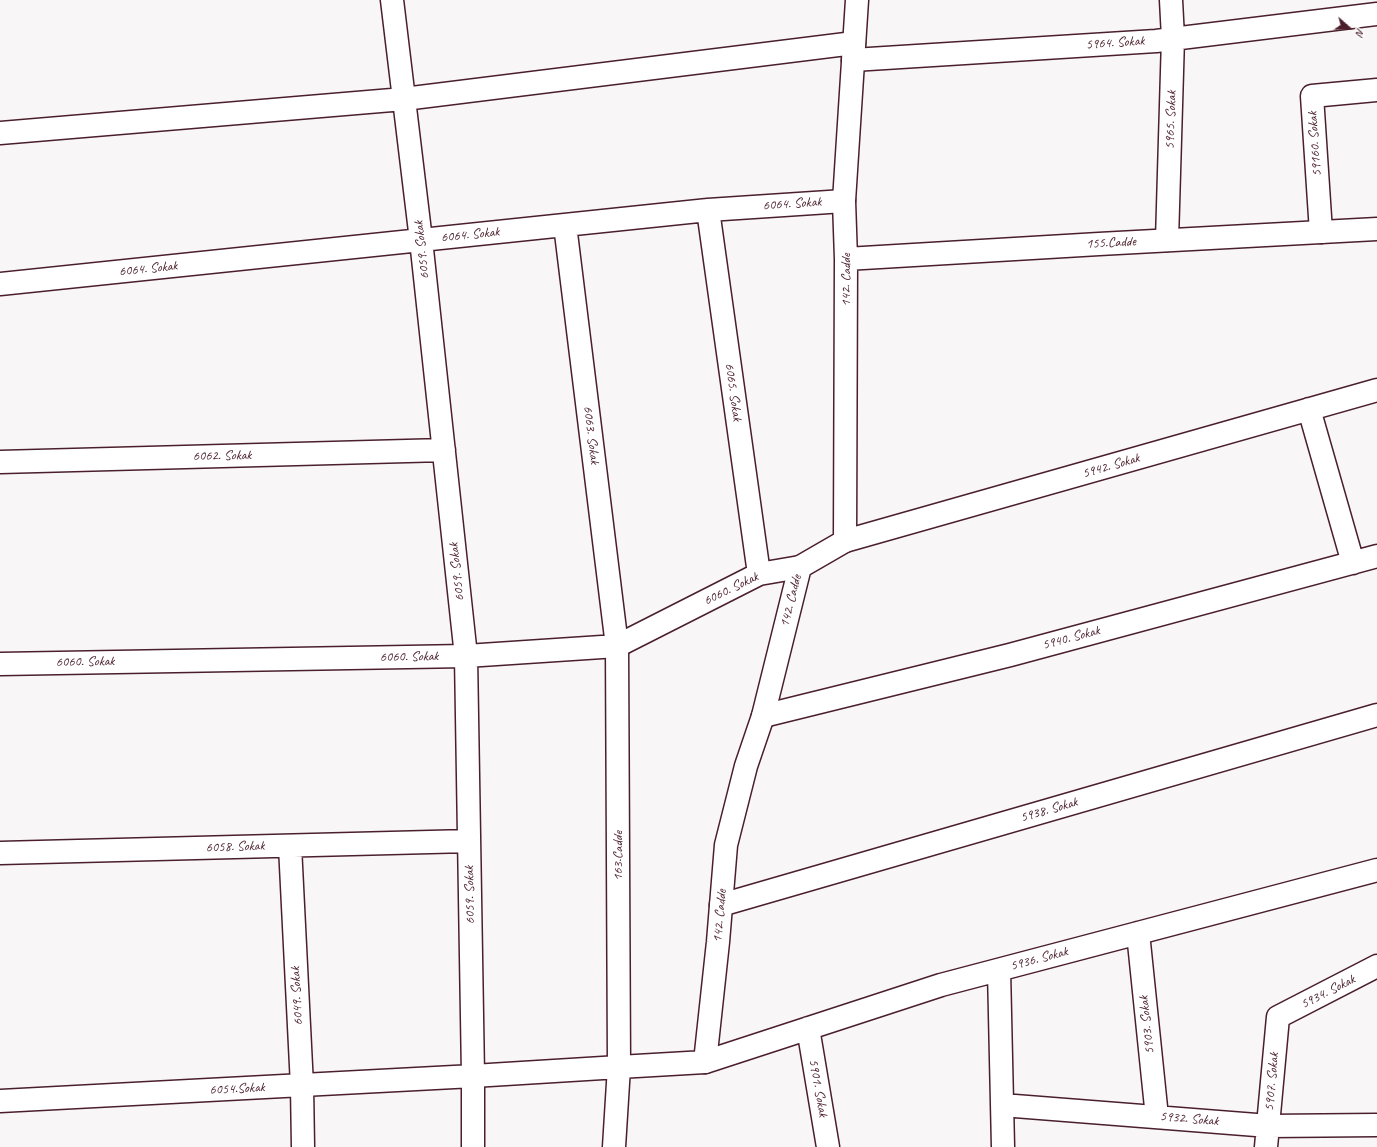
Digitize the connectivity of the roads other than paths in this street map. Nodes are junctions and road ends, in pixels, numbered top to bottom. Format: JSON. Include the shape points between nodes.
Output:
{"nodes":[{"id":1,"x":392,"y":0,"type":"edge"},
{"id":2,"x":857,"y":0,"type":"edge"},
{"id":3,"x":1171,"y":0,"type":"edge"},
{"id":4,"x":1377,"y":14,"type":"edge"},
{"id":5,"x":1173,"y":38,"type":"junction"},
{"id":6,"x":853,"y":52,"type":"junction"},
{"id":7,"x":1377,"y":90,"type":"edge"},
{"id":8,"x":404,"y":98,"type":"junction"},
{"id":9,"x":0,"y":133,"type":"edge"},
{"id":10,"x":844,"y":201,"type":"junction"},
{"id":11,"x":708,"y":210,"type":"junction"},
{"id":12,"x":565,"y":225,"type":"junction"},
{"id":13,"x":1377,"y":229,"type":"edge"},
{"id":14,"x":1321,"y":232,"type":"junction"},
{"id":15,"x":421,"y":240,"type":"junction"},
{"id":16,"x":1167,"y":240,"type":"junction"},
{"id":17,"x":846,"y":259,"type":"junction"},
{"id":18,"x":0,"y":284,"type":"edge"},
{"id":19,"x":1377,"y":390,"type":"edge"},
{"id":20,"x":1309,"y":409,"type":"junction"},
{"id":21,"x":444,"y":450,"type":"junction"},
{"id":22,"x":0,"y":462,"type":"edge"},
{"id":23,"x":845,"y":541,"type":"junction"},
{"id":24,"x":1377,"y":556,"type":"edge"},
{"id":25,"x":1353,"y":563,"type":"junction"},
{"id":26,"x":800,"y":567,"type":"junction"},
{"id":27,"x":759,"y":574,"type":"junction"},
{"id":28,"x":617,"y":646,"type":"junction"},
{"id":29,"x":466,"y":656,"type":"junction"},
{"id":30,"x":0,"y":664,"type":"edge"},
{"id":31,"x":763,"y":716,"type":"junction"},
{"id":32,"x":1377,"y":716,"type":"edge"},
{"id":33,"x":469,"y":841,"type":"junction"},
{"id":34,"x":290,"y":846,"type":"junction"},
{"id":35,"x":0,"y":853,"type":"edge"},
{"id":36,"x":1377,"y":870,"type":"edge"},
{"id":37,"x":721,"y":905,"type":"junction"},
{"id":38,"x":1138,"y":933,"type":"junction"},
{"id":39,"x":1377,"y":966,"type":"edge"},
{"id":40,"x":998,"y":970,"type":"junction"},
{"id":41,"x":1278,"y":1017,"type":"joint"},
{"id":42,"x":808,"y":1028,"type":"junction"},
{"id":43,"x":705,"y":1062,"type":"junction"},
{"id":44,"x":619,"y":1067,"type":"junction"},
{"id":45,"x":473,"y":1076,"type":"junction"},
{"id":46,"x":302,"y":1086,"type":"junction"},
{"id":47,"x":0,"y":1101,"type":"edge"},
{"id":48,"x":1002,"y":1105,"type":"junction"},
{"id":49,"x":1157,"y":1117,"type":"junction"},
{"id":50,"x":1377,"y":1125,"type":"edge"},
{"id":51,"x":1268,"y":1126,"type":"junction"},
{"id":52,"x":303,"y":1147,"type":"edge"},
{"id":53,"x":472,"y":1147,"type":"edge"},
{"id":54,"x":614,"y":1147,"type":"edge"},
{"id":55,"x":828,"y":1147,"type":"edge"},
{"id":56,"x":1003,"y":1147,"type":"edge"},
{"id":57,"x":1266,"y":1147,"type":"edge"}],
"edges":[{"from":1,"to":8,"type":"street","name":"6059. Sokak"},
{"from":2,"to":6,"type":"street","name":"142. Cadde"},
{"from":3,"to":5,"type":"street","name":"5965. Sokak"},
{"from":4,"to":5,"type":"street","name":"5964. Sokak"},
{"from":5,"to":6,"type":"street","name":"5964. Sokak"},
{"from":5,"to":16,"type":"street","name":"5965. Sokak"},
{"from":6,"to":8,"type":"street","name":"5964. Sokak"},
{"from":6,"to":10,"type":"street","name":"142. Cadde"},
{"from":7,"to":14,"type":"street","name":"59160. Sokak","via":[[1312,96]]},
{"from":8,"to":9,"type":"street","name":"5964. Sokak"},
{"from":8,"to":15,"type":"street","name":"6059. Sokak"},
{"from":10,"to":11,"type":"street","name":"6064. Sokak"},
{"from":10,"to":17,"type":"street","name":"142. Cadde"},
{"from":11,"to":12,"type":"street","name":"6064. Sokak"},
{"from":11,"to":27,"type":"street","name":"6065. Sokak"},
{"from":12,"to":15,"type":"street","name":"6064. Sokak"},
{"from":12,"to":28,"type":"street","name":"6063. Sokak"},
{"from":13,"to":14,"type":"street","name":"155.Cadde"},
{"from":14,"to":16,"type":"street","name":"155.Cadde"},
{"from":15,"to":18,"type":"street","name":"6064. Sokak"},
{"from":15,"to":21,"type":"street","name":"6059. Sokak"},
{"from":16,"to":17,"type":"street","name":"155.Cadde"},
{"from":17,"to":23,"type":"street","name":"142. Cadde"},
{"from":19,"to":20,"type":"street","name":"5942. Sokak"},
{"from":20,"to":23,"type":"street","name":"5942. Sokak"},
{"from":20,"to":25,"type":"street"},
{"from":21,"to":22,"type":"street","name":"6062. Sokak"},
{"from":21,"to":29,"type":"street","name":"6059. Sokak"},
{"from":23,"to":26,"type":"street","name":"142. Cadde"},
{"from":24,"to":25,"type":"street","name":"5940. Sokak"},
{"from":25,"to":31,"type":"street","name":"5940. Sokak","via":[[1010,655]]},
{"from":26,"to":27,"type":"street","name":"6060. Sokak"},
{"from":26,"to":31,"type":"street","name":"142. Cadde"},
{"from":27,"to":28,"type":"street","name":"6060. Sokak"},
{"from":28,"to":29,"type":"street","name":"6060. Sokak"},
{"from":28,"to":44,"type":"street","name":"163.Cadde"},
{"from":29,"to":30,"type":"street","name":"6060. Sokak"},
{"from":29,"to":33,"type":"street","name":"6059. Sokak"},
{"from":31,"to":37,"type":"street","name":"142. Cadde","via":[[746,766],[726,845]]},
{"from":32,"to":37,"type":"street","name":"5938. Sokak"},
{"from":33,"to":34,"type":"street","name":"6058. Sokak"},
{"from":33,"to":45,"type":"street","name":"6059. Sokak"},
{"from":34,"to":35,"type":"street","name":"6058. Sokak"},
{"from":34,"to":46,"type":"street","name":"6049. Sokak"},
{"from":36,"to":38,"type":"street","name":"5936. Sokak"},
{"from":37,"to":43,"type":"street","name":"142. Cadde"},
{"from":38,"to":40,"type":"street","name":"5936. Sokak"},
{"from":38,"to":49,"type":"street","name":"5903. Sokak"},
{"from":39,"to":41,"type":"street","name":"5934. Sokak"},
{"from":40,"to":42,"type":"street","name":"5936. Sokak","via":[[941,985]]},
{"from":40,"to":48,"type":"street"},
{"from":41,"to":51,"type":"street","name":"5907. Sokak"},
{"from":42,"to":43,"type":"street","name":"5936. Sokak"},
{"from":42,"to":55,"type":"street","name":"5901. Sokak"},
{"from":43,"to":44,"type":"street"},
{"from":44,"to":45,"type":"street"},
{"from":44,"to":54,"type":"street","name":"163.Cadde"},
{"from":45,"to":46,"type":"street","name":"6054.Sokak"},
{"from":45,"to":53,"type":"street","name":"6059. Sokak"},
{"from":46,"to":47,"type":"street","name":"6054.Sokak"},
{"from":46,"to":52,"type":"street","name":"6049. Sokak"},
{"from":48,"to":49,"type":"street","name":"5932. Sokak"},
{"from":48,"to":56,"type":"street"},
{"from":49,"to":51,"type":"street","name":"5932. Sokak"},
{"from":50,"to":51,"type":"street","name":"5932. Sokak"},
{"from":51,"to":57,"type":"street","name":"5907. Sokak"}]}
